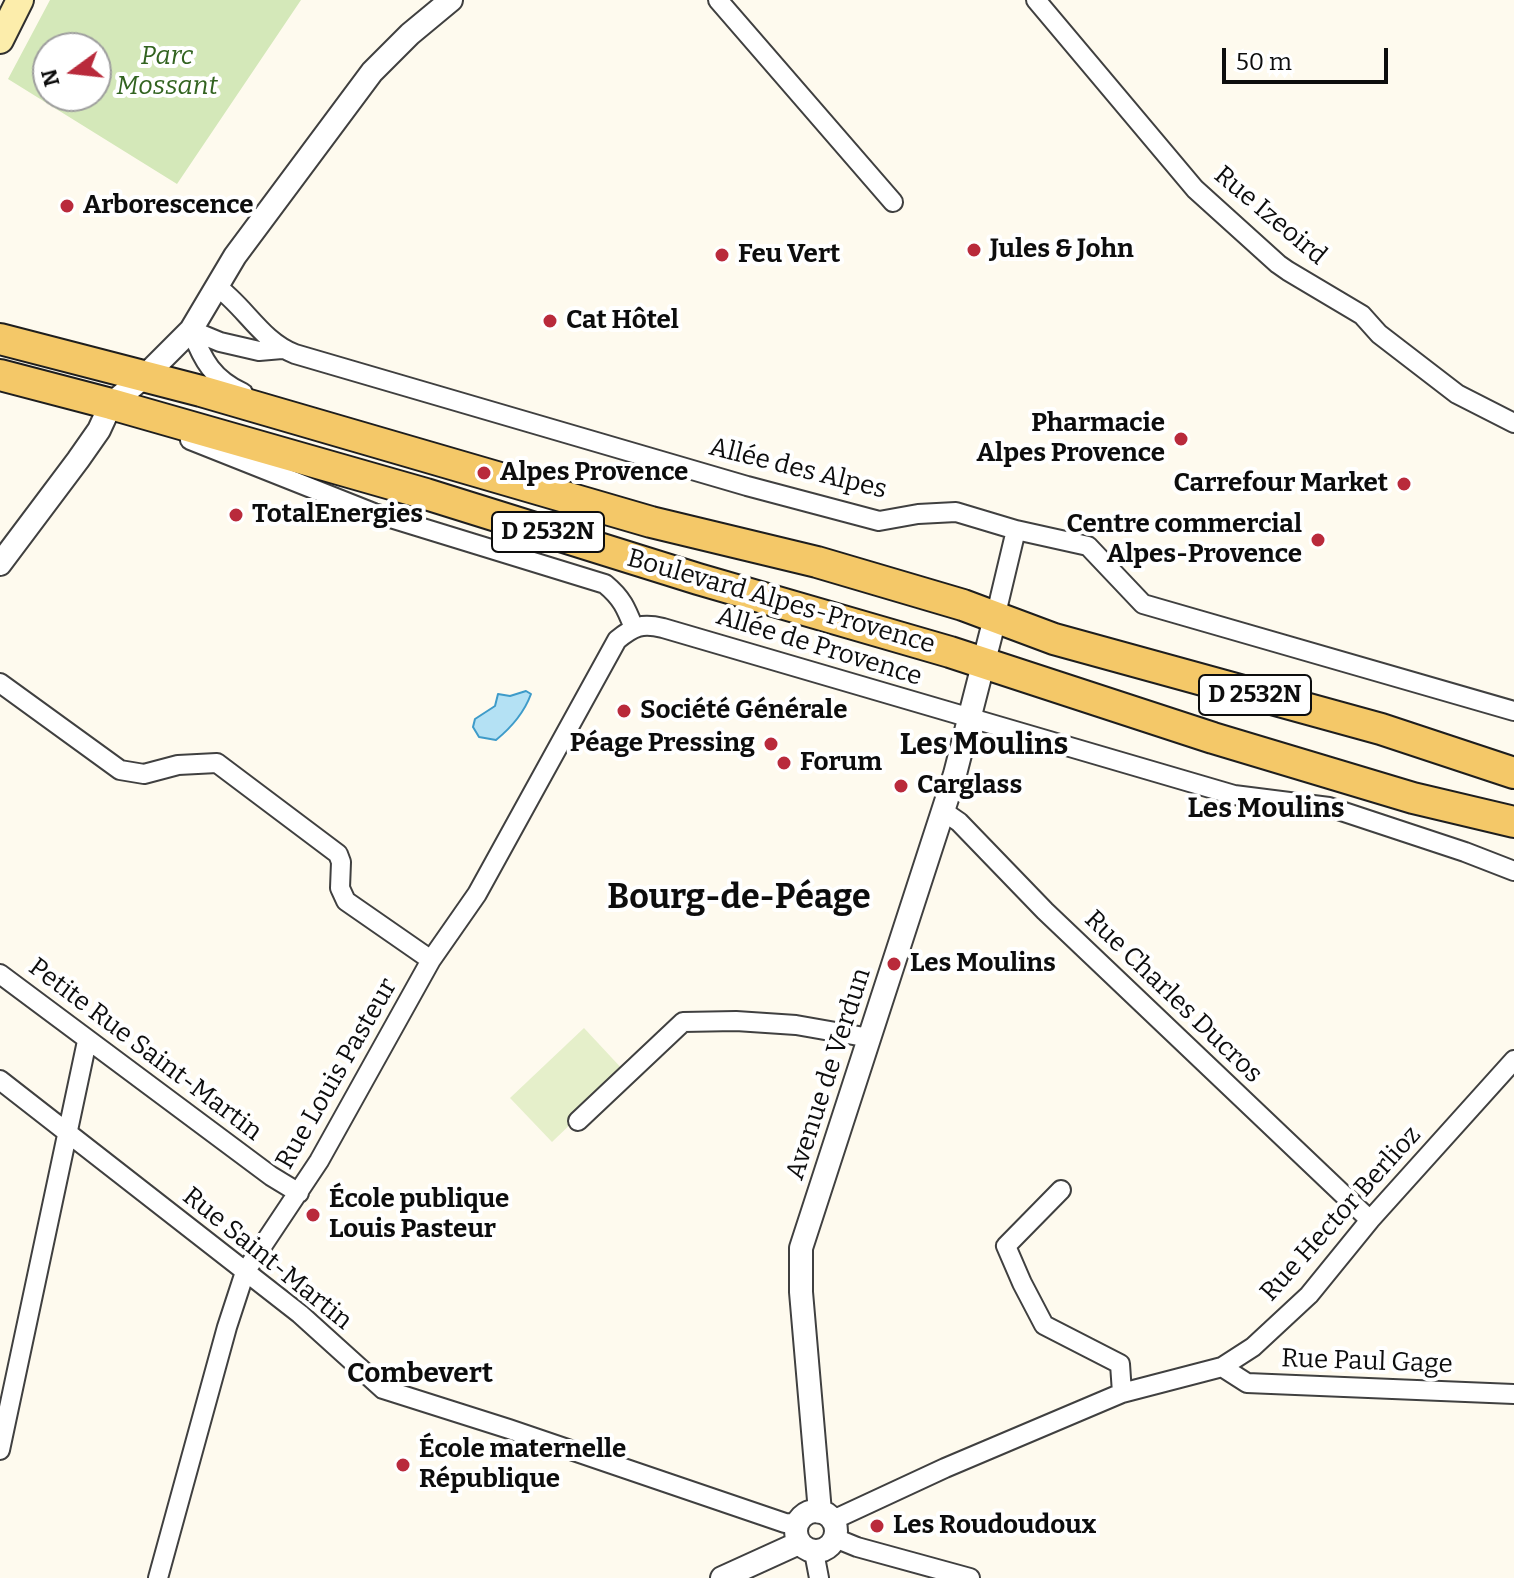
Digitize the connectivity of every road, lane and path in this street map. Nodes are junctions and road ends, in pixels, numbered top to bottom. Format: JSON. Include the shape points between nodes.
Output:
{"nodes":[{"id":1,"x":20,"y":0,"type":"edge"},
{"id":2,"x":451,"y":0,"type":"edge"},
{"id":3,"x":718,"y":0,"type":"edge"},
{"id":4,"x":1036,"y":0,"type":"edge"},
{"id":5,"x":0,"y":40,"type":"edge"},
{"id":6,"x":893,"y":202,"type":"dead end"},
{"id":7,"x":216,"y":286,"type":"junction"},
{"id":8,"x":191,"y":330,"type":"junction"},
{"id":9,"x":0,"y":339,"type":"edge"},
{"id":10,"x":282,"y":349,"type":"junction"},
{"id":11,"x":0,"y":375,"type":"edge"},
{"id":12,"x":145,"y":376,"type":"junction"},
{"id":13,"x":111,"y":404,"type":"junction"},
{"id":14,"x":143,"y":414,"type":"junction"},
{"id":15,"x":301,"y":420,"type":"junction"},
{"id":16,"x":1514,"y":423,"type":"edge"},
{"id":17,"x":1016,"y":530,"type":"junction"},
{"id":18,"x":0,"y":564,"type":"edge"},
{"id":19,"x":995,"y":618,"type":"junction"},
{"id":20,"x":634,"y":628,"type":"junction"},
{"id":21,"x":984,"y":663,"type":"junction"},
{"id":22,"x":0,"y":683,"type":"edge"},
{"id":23,"x":1514,"y":711,"type":"edge"},
{"id":24,"x":970,"y":718,"type":"junction"},
{"id":25,"x":1514,"y":773,"type":"edge"},
{"id":26,"x":943,"y":811,"type":"junction"},
{"id":27,"x":1514,"y":822,"type":"edge"},
{"id":28,"x":1514,"y":871,"type":"edge"},
{"id":29,"x":431,"y":960,"type":"junction"},
{"id":30,"x":0,"y":974,"type":"edge"},
{"id":31,"x":870,"y":1038,"type":"junction"},
{"id":32,"x":87,"y":1041,"type":"junction"},
{"id":33,"x":1514,"y":1060,"type":"edge"},
{"id":34,"x":0,"y":1080,"type":"edge"},
{"id":35,"x":578,"y":1121,"type":"dead end"},
{"id":36,"x":67,"y":1133,"type":"junction"},
{"id":37,"x":1061,"y":1190,"type":"dead end"},
{"id":38,"x":299,"y":1193,"type":"junction"},
{"id":39,"x":1370,"y":1220,"type":"junction"},
{"id":40,"x":245,"y":1272,"type":"junction"},
{"id":41,"x":1222,"y":1367,"type":"junction"},
{"id":42,"x":1122,"y":1393,"type":"junction"},
{"id":43,"x":1514,"y":1394,"type":"edge"},
{"id":44,"x":0,"y":1450,"type":"edge"},
{"id":45,"x":829,"y":1523,"type":"junction"},
{"id":46,"x":803,"y":1539,"type":"junction"},
{"id":47,"x":158,"y":1578,"type":"edge"},
{"id":48,"x":722,"y":1578,"type":"edge"},
{"id":49,"x":819,"y":1578,"type":"edge"},
{"id":50,"x":970,"y":1578,"type":"edge"}],
"edges":[{"from":1,"to":5,"type":"main road"},
{"from":2,"to":7,"type":"street","via":[[372,72]]},
{"from":3,"to":6,"type":"street"},
{"from":4,"to":16,"type":"street","name":"Rue Izeoird","via":[[1195,189],[1278,264],[1362,315],[1457,394]]},
{"from":7,"to":8,"type":"street"},
{"from":7,"to":10,"type":"street","name":"Allée des Alpes"},
{"from":8,"to":10,"type":"street","name":"Allée des Alpes","via":[[259,351]]},
{"from":8,"to":12,"type":"street"},
{"from":8,"to":15,"type":"street","via":[[202,358],[227,386]]},
{"from":9,"to":12,"type":"main road","name":"Boulevard Alpes-Provence","number":"D 2532N"},
{"from":10,"to":17,"type":"street","name":"Allée des Alpes","via":[[879,521],[956,512]]},
{"from":11,"to":13,"type":"main road","name":"Boulevard Alpes-Provence","number":"D 2532N"},
{"from":12,"to":13,"type":"street"},
{"from":12,"to":15,"type":"main road","name":"Boulevard Alpes-Provence","number":"D 2532N"},
{"from":13,"to":14,"type":"main road","name":"Boulevard Alpes-Provence","number":"D 2532N"},
{"from":13,"to":18,"type":"street","via":[[99,430]]},
{"from":14,"to":20,"type":"street","via":[[177,434],[374,513],[605,584],[618,594]]},
{"from":14,"to":21,"type":"main road","name":"Boulevard Alpes-Provence","number":"D 2532N"},
{"from":15,"to":19,"type":"main road","name":"Boulevard Alpes-Provence","number":"D 2532N","via":[[651,522],[817,562]]},
{"from":17,"to":19,"type":"street"},
{"from":17,"to":23,"type":"street","name":"Allée des Alpes","via":[[1088,546],[1143,604]]},
{"from":19,"to":21,"type":"street","name":"Avenue de Verdun"},
{"from":19,"to":25,"type":"main road","name":"Boulevard Alpes-Provence","number":"D 2532N","via":[[1381,729]]},
{"from":20,"to":24,"type":"street","name":"Allée de Provence","via":[[663,628]]},
{"from":20,"to":29,"type":"street","name":"Rue Louis Pasteur","via":[[617,640],[477,894]]},
{"from":21,"to":24,"type":"street","name":"Avenue de Verdun"},
{"from":21,"to":27,"type":"main road","name":"Boulevard Alpes-Provence","number":"D 2532N","via":[[1413,798]]},
{"from":22,"to":29,"type":"street","via":[[120,770],[144,774],[217,763],[338,854],[346,901]]},
{"from":24,"to":26,"type":"street","name":"Avenue de Verdun"},
{"from":24,"to":28,"type":"street","name":"Allée de Provence","via":[[1234,795],[1329,807]]},
{"from":26,"to":31,"type":"street","name":"Avenue de Verdun"},
{"from":26,"to":39,"type":"street","name":"Rue Charles Ducros"},
{"from":29,"to":38,"type":"street","name":"Rue Louis Pasteur"},
{"from":30,"to":32,"type":"street","name":"Petite Rue Saint-Martin"},
{"from":31,"to":35,"type":"street","via":[[796,1025],[683,1022]]},
{"from":31,"to":45,"type":"street","name":"Avenue de Verdun","via":[[801,1248],[801,1292]]},
{"from":32,"to":36,"type":"street"},
{"from":32,"to":38,"type":"street","name":"Petite Rue Saint-Martin"},
{"from":33,"to":39,"type":"street","name":"Rue Hector Berlioz"},
{"from":34,"to":36,"type":"street","name":"Rue Saint-Martin"},
{"from":36,"to":40,"type":"street","name":"Rue Saint-Martin"},
{"from":36,"to":44,"type":"street"},
{"from":37,"to":42,"type":"street","via":[[1006,1246],[1044,1325],[1120,1364]]},
{"from":38,"to":40,"type":"street","name":"Rue Louis Pasteur"},
{"from":39,"to":41,"type":"street","name":"Rue Hector Berlioz","via":[[1309,1295],[1253,1347]]},
{"from":40,"to":46,"type":"street","name":"Rue Saint-Martin","via":[[383,1389],[785,1523]]},
{"from":40,"to":47,"type":"street","name":"Rue Louis Pasteur"},
{"from":41,"to":42,"type":"street","name":"Rue Hector Berlioz"},
{"from":41,"to":43,"type":"street","name":"Rue Paul Gage","via":[[1247,1383]]},
{"from":42,"to":45,"type":"street","name":"Rue Hector Berlioz"},
{"from":45,"to":46,"type":"street","via":[[806,1514]]},
{"from":45,"to":46,"type":"street","via":[[831,1546],[823,1551]]},
{"from":45,"to":50,"type":"street","via":[[857,1547]]},
{"from":46,"to":48,"type":"street"},
{"from":46,"to":49,"type":"street"}]}
